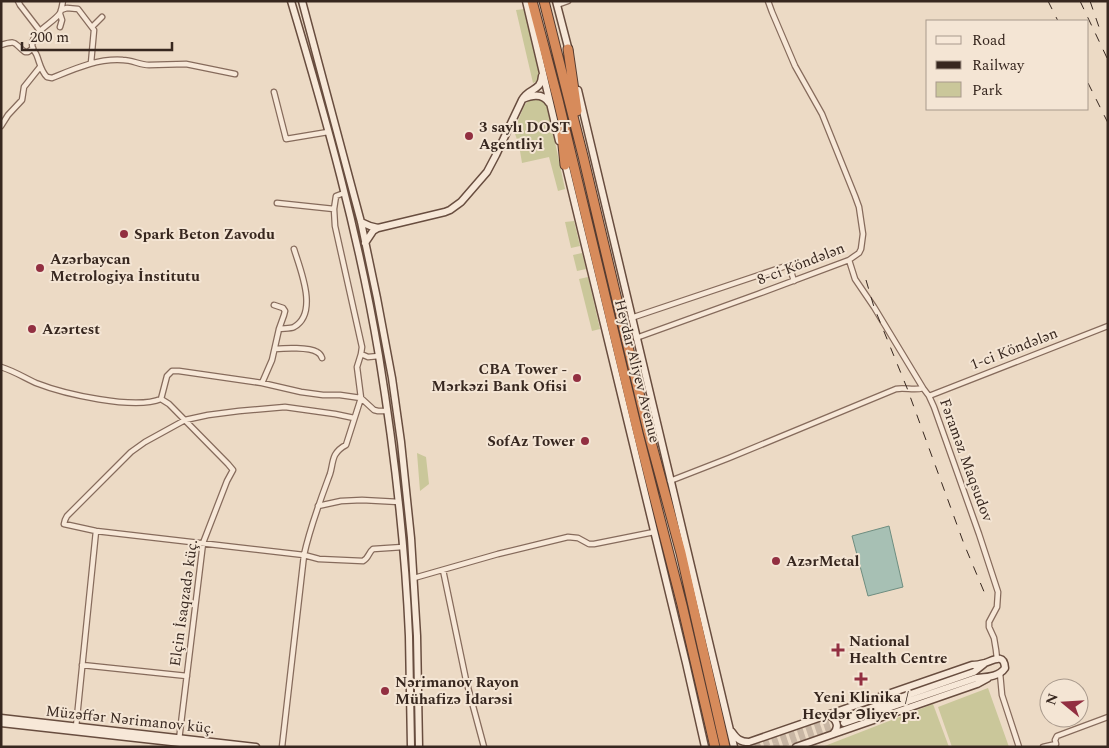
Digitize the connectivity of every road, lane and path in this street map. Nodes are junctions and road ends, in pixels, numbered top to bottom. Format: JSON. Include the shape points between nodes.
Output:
{"nodes":[{"id":1,"x":18,"y":1,"type":"edge"},
{"id":2,"x":63,"y":1,"type":"edge"},
{"id":3,"x":291,"y":1,"type":"edge"},
{"id":4,"x":302,"y":1,"type":"edge"},
{"id":5,"x":526,"y":1,"type":"edge"},
{"id":6,"x":532,"y":1,"type":"edge"},
{"id":7,"x":544,"y":1,"type":"edge"},
{"id":8,"x":568,"y":1,"type":"edge"},
{"id":9,"x":768,"y":1,"type":"edge"},
{"id":10,"x":556,"y":3,"type":"edge"},
{"id":11,"x":60,"y":12,"type":"junction"},
{"id":12,"x":102,"y":17,"type":"dead end"},
{"id":13,"x":60,"y":28,"type":"dead end"},
{"id":14,"x":92,"y":28,"type":"junction"},
{"id":15,"x":40,"y":31,"type":"junction"},
{"id":16,"x":1,"y":45,"type":"edge"},
{"id":17,"x":33,"y":48,"type":"junction"},
{"id":18,"x":568,"y":49,"type":"junction"},
{"id":19,"x":91,"y":63,"type":"junction"},
{"id":20,"x":40,"y":67,"type":"junction"},
{"id":21,"x":542,"y":67,"type":"junction"},
{"id":22,"x":235,"y":74,"type":"dead end"},
{"id":23,"x":274,"y":92,"type":"dead end"},
{"id":24,"x":522,"y":100,"type":"junction"},
{"id":25,"x":558,"y":100,"type":"junction"},
{"id":26,"x":331,"y":110,"type":"junction"},
{"id":27,"x":552,"y":110,"type":"junction"},
{"id":28,"x":323,"y":112,"type":"junction"},
{"id":29,"x":1,"y":126,"type":"edge"},
{"id":30,"x":328,"y":132,"type":"junction"},
{"id":31,"x":583,"y":156,"type":"junction"},
{"id":32,"x":565,"y":165,"type":"junction"},
{"id":33,"x":344,"y":193,"type":"junction"},
{"id":34,"x":277,"y":203,"type":"dead end"},
{"id":35,"x":334,"y":209,"type":"junction"},
{"id":36,"x":361,"y":222,"type":"junction"},
{"id":37,"x":378,"y":228,"type":"junction"},
{"id":38,"x":365,"y":243,"type":"junction"},
{"id":39,"x":294,"y":249,"type":"dead end"},
{"id":40,"x":849,"y":260,"type":"junction"},
{"id":41,"x":373,"y":280,"type":"junction"},
{"id":42,"x":794,"y":280,"type":"junction"},
{"id":43,"x":365,"y":282,"type":"junction"},
{"id":44,"x":274,"y":305,"type":"dead end"},
{"id":45,"x":631,"y":318,"type":"junction"},
{"id":46,"x":1108,"y":326,"type":"edge"},
{"id":47,"x":278,"y":329,"type":"junction"},
{"id":48,"x":636,"y":338,"type":"junction"},
{"id":49,"x":275,"y":349,"type":"junction"},
{"id":50,"x":361,"y":354,"type":"junction"},
{"id":51,"x":379,"y":356,"type":"junction"},
{"id":52,"x":322,"y":358,"type":"dead end"},
{"id":53,"x":1,"y":367,"type":"edge"},
{"id":54,"x":262,"y":383,"type":"junction"},
{"id":55,"x":923,"y":388,"type":"junction"},
{"id":56,"x":929,"y":396,"type":"junction"},
{"id":57,"x":361,"y":398,"type":"junction"},
{"id":58,"x":161,"y":399,"type":"junction"},
{"id":59,"x":387,"y":411,"type":"junction"},
{"id":60,"x":354,"y":418,"type":"junction"},
{"id":61,"x":185,"y":420,"type":"junction"},
{"id":62,"x":670,"y":481,"type":"junction"},
{"id":63,"x":399,"y":502,"type":"junction"},
{"id":64,"x":318,"y":506,"type":"junction"},
{"id":65,"x":96,"y":530,"type":"junction"},
{"id":66,"x":654,"y":532,"type":"junction"},
{"id":67,"x":203,"y":543,"type":"junction"},
{"id":68,"x":403,"y":547,"type":"junction"},
{"id":69,"x":304,"y":555,"type":"junction"},
{"id":70,"x":443,"y":570,"type":"junction"},
{"id":71,"x":414,"y":578,"type":"junction"},
{"id":72,"x":417,"y":636,"type":"junction"},
{"id":73,"x":409,"y":637,"type":"junction"},
{"id":74,"x":996,"y":659,"type":"junction"},
{"id":75,"x":985,"y":663,"type":"junction"},
{"id":76,"x":82,"y":665,"type":"junction"},
{"id":77,"x":999,"y":674,"type":"junction"},
{"id":78,"x":187,"y":676,"type":"junction"},
{"id":79,"x":989,"y":677,"type":"junction"},
{"id":80,"x":828,"y":715,"type":"junction"},
{"id":81,"x":1108,"y":717,"type":"edge"},
{"id":82,"x":1,"y":718,"type":"edge"},
{"id":83,"x":1,"y":722,"type":"edge"},
{"id":84,"x":729,"y":726,"type":"junction"},
{"id":85,"x":76,"y":729,"type":"junction"},
{"id":86,"x":832,"y":735,"type":"junction"},
{"id":87,"x":179,"y":740,"type":"junction"},
{"id":88,"x":748,"y":744,"type":"edge"},
{"id":89,"x":1058,"y":745,"type":"edge"},
{"id":90,"x":216,"y":747,"type":"edge"},
{"id":91,"x":256,"y":747,"type":"edge"},
{"id":92,"x":282,"y":747,"type":"edge"},
{"id":93,"x":412,"y":747,"type":"edge"},
{"id":94,"x":419,"y":747,"type":"edge"},
{"id":95,"x":484,"y":747,"type":"edge"},
{"id":96,"x":704,"y":747,"type":"edge"},
{"id":97,"x":715,"y":747,"type":"edge"},
{"id":98,"x":725,"y":747,"type":"edge"},
{"id":99,"x":734,"y":747,"type":"edge"},
{"id":100,"x":796,"y":747,"type":"edge"},
{"id":101,"x":1019,"y":747,"type":"edge"},
{"id":102,"x":1043,"y":747,"type":"edge"}],
"edges":[{"from":1,"to":15,"type":"street"},
{"from":2,"to":11,"type":"street"},
{"from":3,"to":28,"type":"main road"},
{"from":4,"to":26,"type":"main road"},
{"from":5,"to":21,"type":"main road"},
{"from":6,"to":25,"type":"highway","name":"Heydar Aliyev Avenue"},
{"from":7,"to":31,"type":"highway","name":"Heydar Aliyev Avenue"},
{"from":8,"to":10,"type":"street"},
{"from":9,"to":40,"type":"street","name":"8-ci Köndələn","via":[[795,66],[822,114],[859,207],[863,234],[861,249]]},
{"from":10,"to":18,"type":"main road"},
{"from":11,"to":13,"type":"street"},
{"from":11,"to":14,"type":"street","via":[[67,8],[78,9]]},
{"from":11,"to":15,"type":"street"},
{"from":12,"to":14,"type":"street"},
{"from":14,"to":19,"type":"street","via":[[95,34]]},
{"from":15,"to":17,"type":"street","via":[[34,38]]},
{"from":16,"to":17,"type":"street","via":[[12,42],[24,52]]},
{"from":17,"to":20,"type":"street"},
{"from":18,"to":31,"type":"highway"},
{"from":18,"to":45,"type":"main road"},
{"from":19,"to":20,"type":"street","via":[[52,78],[47,77]]},
{"from":19,"to":22,"type":"street","via":[[117,60],[144,65],[186,64]]},
{"from":20,"to":29,"type":"street","via":[[24,87],[22,100]]},
{"from":21,"to":24,"type":"main road","via":[[541,84]]},
{"from":21,"to":27,"type":"main road"},
{"from":23,"to":30,"type":"street","via":[[286,139]]},
{"from":24,"to":27,"type":"main road","via":[[540,96],[548,101]]},
{"from":24,"to":37,"type":"main road","via":[[487,172],[455,207],[434,216]]},
{"from":25,"to":32,"type":"highway"},
{"from":25,"to":97,"type":"highway","name":"Heydar Aliyev Avenue"},
{"from":26,"to":28,"type":"main road"},
{"from":26,"to":36,"type":"main road"},
{"from":27,"to":32,"type":"main road"},
{"from":28,"to":30,"type":"main road"},
{"from":30,"to":33,"type":"main road"},
{"from":31,"to":98,"type":"highway","name":"Heydar Aliyev Avenue","via":[[648,431],[681,553]]},
{"from":32,"to":66,"type":"main road"},
{"from":33,"to":35,"type":"street","via":[[336,196]]},
{"from":33,"to":43,"type":"main road"},
{"from":34,"to":35,"type":"street"},
{"from":35,"to":50,"type":"street"},
{"from":36,"to":37,"type":"main road"},
{"from":36,"to":38,"type":"main road"},
{"from":37,"to":38,"type":"main road"},
{"from":38,"to":41,"type":"main road"},
{"from":39,"to":47,"type":"street","via":[[307,308],[294,327]]},
{"from":40,"to":42,"type":"street","name":"8-ci Köndələn"},
{"from":40,"to":55,"type":"street","via":[[855,279]]},
{"from":41,"to":43,"type":"main road"},
{"from":41,"to":71,"type":"main road","via":[[401,442]]},
{"from":42,"to":45,"type":"street","via":[[789,265]]},
{"from":42,"to":48,"type":"street","name":"8-ci Köndələn"},
{"from":43,"to":51,"type":"main road"},
{"from":44,"to":47,"type":"street","via":[[285,311]]},
{"from":45,"to":48,"type":"main road"},
{"from":46,"to":56,"type":"street","name":"1-ci Köndələn"},
{"from":47,"to":49,"type":"street"},
{"from":48,"to":62,"type":"main road"},
{"from":49,"to":52,"type":"street","via":[[312,350]]},
{"from":49,"to":54,"type":"street"},
{"from":50,"to":51,"type":"street"},
{"from":50,"to":57,"type":"street","via":[[357,367]]},
{"from":51,"to":59,"type":"main road"},
{"from":53,"to":58,"type":"street","via":[[36,383],[77,395],[129,403]]},
{"from":54,"to":57,"type":"street","via":[[316,394]]},
{"from":54,"to":58,"type":"street","via":[[172,371],[167,376]]},
{"from":55,"to":56,"type":"street","name":"Fəraməz Maqsudov"},
{"from":55,"to":62,"type":"street","name":"Fəraməz Maqsudov","via":[[896,389]]},
{"from":56,"to":74,"type":"street","name":"Fəraməz Maqsudov","via":[[998,592],[997,607],[989,622]]},
{"from":57,"to":59,"type":"street","via":[[374,410]]},
{"from":57,"to":60,"type":"street"},
{"from":58,"to":61,"type":"street","name":"Elçin İsaqzadə küç."},
{"from":59,"to":63,"type":"main road"},
{"from":60,"to":61,"type":"street","via":[[285,408],[239,411]]},
{"from":60,"to":64,"type":"street","via":[[346,445],[334,456]]},
{"from":61,"to":65,"type":"street","via":[[131,452],[65,520],[64,524]]},
{"from":61,"to":67,"type":"street","name":"Elçin İsaqzadə küç.","via":[[233,470]]},
{"from":62,"to":84,"type":"main road"},
{"from":63,"to":64,"type":"street","via":[[341,501]]},
{"from":63,"to":68,"type":"main road"},
{"from":64,"to":69,"type":"street"},
{"from":65,"to":67,"type":"street"},
{"from":65,"to":76,"type":"street"},
{"from":66,"to":70,"type":"street","via":[[594,544],[568,538]]},
{"from":66,"to":96,"type":"main road"},
{"from":67,"to":69,"type":"street"},
{"from":67,"to":78,"type":"street","name":"Elçin İsaqzadə küç."},
{"from":68,"to":69,"type":"street","via":[[373,549],[363,560],[319,560]]},
{"from":68,"to":73,"type":"main road"},
{"from":69,"to":92,"type":"street"},
{"from":70,"to":71,"type":"street"},
{"from":70,"to":95,"type":"street"},
{"from":71,"to":72,"type":"main road"},
{"from":72,"to":73,"type":"main road"},
{"from":72,"to":94,"type":"main road"},
{"from":73,"to":93,"type":"main road"},
{"from":74,"to":75,"type":"main road"},
{"from":74,"to":77,"type":"main road","via":[[990,668]]},
{"from":74,"to":77,"type":"main road","via":[[1004,661],[1005,666]]},
{"from":75,"to":79,"type":"main road","via":[[974,672],[843,721],[976,678]]},
{"from":75,"to":80,"type":"main road"},
{"from":76,"to":78,"type":"street"},
{"from":76,"to":85,"type":"street"},
{"from":77,"to":79,"type":"main road"},
{"from":77,"to":101,"type":"street","via":[[1002,695]]},
{"from":78,"to":87,"type":"street","name":"Elçin İsaqzadə küç."},
{"from":79,"to":86,"type":"main road"},
{"from":80,"to":86,"type":"main road","via":[[837,725]]},
{"from":80,"to":88,"type":"main road"},
{"from":81,"to":89,"type":"street","via":[[1057,736]]},
{"from":82,"to":85,"type":"main road","name":"Müzəffər Nərimanov küç."},
{"from":83,"to":85,"type":"main road"},
{"from":84,"to":88,"type":"main road","via":[[738,740]]},
{"from":84,"to":99,"type":"main road"},
{"from":85,"to":87,"type":"main road"},
{"from":86,"to":100,"type":"main road"},
{"from":87,"to":90,"type":"main road"},
{"from":87,"to":91,"type":"main road","name":"Müzəffər Nərimanov küç."},
{"from":89,"to":102,"type":"street"}]}
